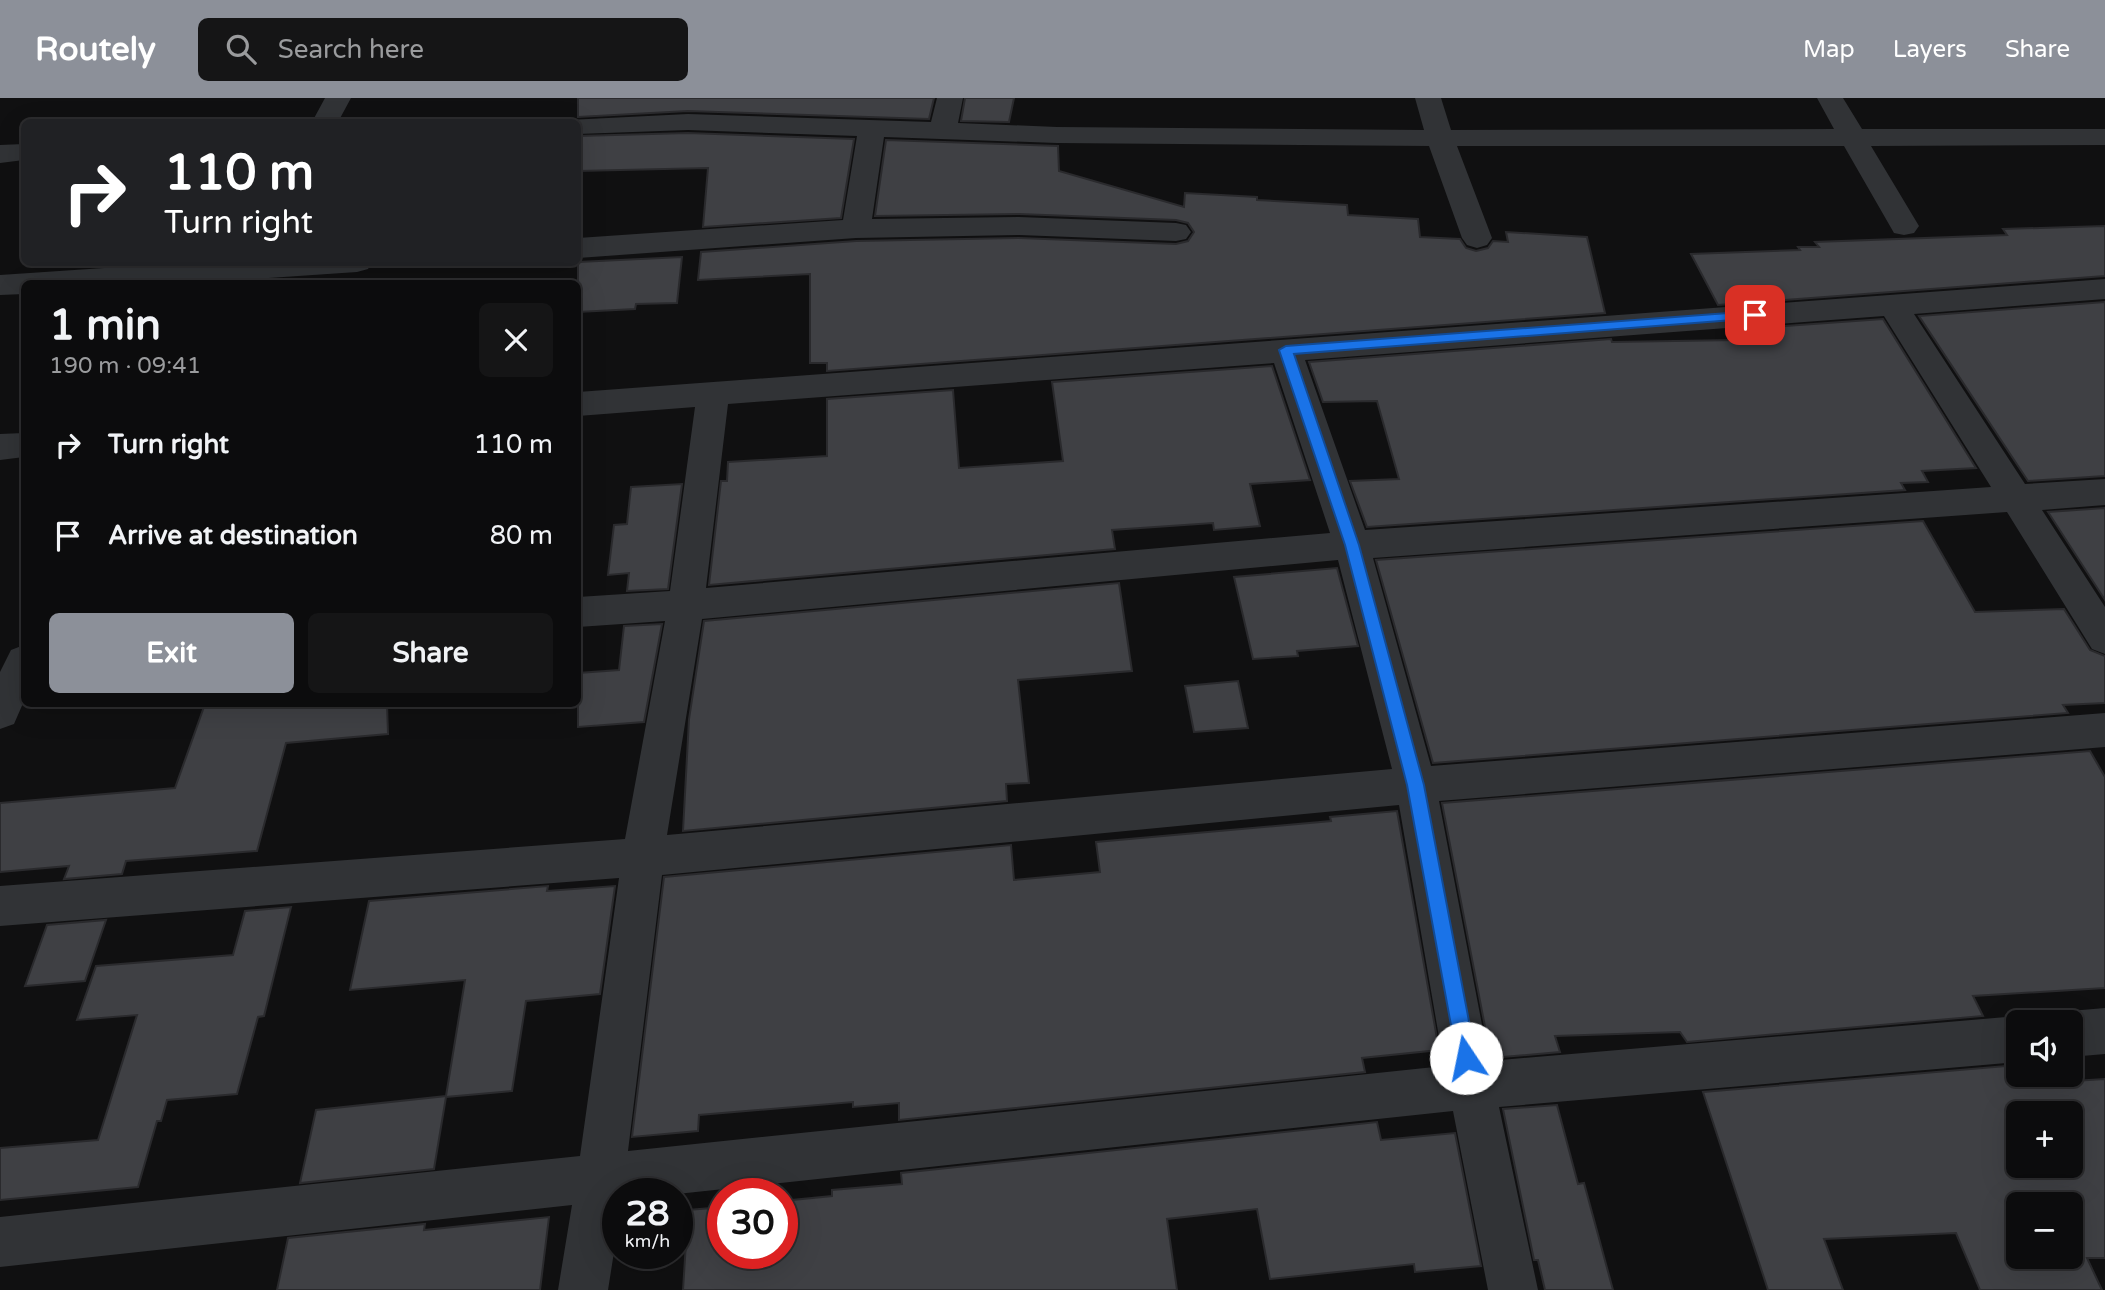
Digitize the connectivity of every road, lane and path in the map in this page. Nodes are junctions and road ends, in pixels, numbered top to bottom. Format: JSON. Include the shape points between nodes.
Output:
{"nodes":[{"id":1,"x":338,"y":98,"type":"edge"},
{"id":2,"x":950,"y":98,"type":"edge"},
{"id":3,"x":1428,"y":98,"type":"edge"},
{"id":4,"x":1830,"y":98,"type":"edge"},
{"id":5,"x":327,"y":119,"type":"edge"},
{"id":6,"x":581,"y":126,"type":"edge"},
{"id":7,"x":872,"y":129,"type":"junction"},
{"id":8,"x":943,"y":130,"type":"junction"},
{"id":9,"x":1852,"y":135,"type":"junction"},
{"id":10,"x":2105,"y":136,"type":"edge"},
{"id":11,"x":1440,"y":138,"type":"junction"},
{"id":12,"x":21,"y":152,"type":"edge"},
{"id":13,"x":0,"y":154,"type":"edge"},
{"id":14,"x":1904,"y":226,"type":"dead end"},
{"id":15,"x":856,"y":229,"type":"junction"},
{"id":16,"x":1176,"y":232,"type":"dead end"},
{"id":17,"x":1477,"y":237,"type":"dead end"},
{"id":18,"x":581,"y":248,"type":"edge"},
{"id":19,"x":305,"y":266,"type":"edge"},
{"id":20,"x":227,"y":272,"type":"edge"},
{"id":21,"x":87,"y":280,"type":"edge"},
{"id":22,"x":21,"y":284,"type":"edge"},
{"id":23,"x":0,"y":285,"type":"edge"},
{"id":24,"x":2105,"y":289,"type":"edge"},
{"id":25,"x":1893,"y":305,"type":"junction"},
{"id":26,"x":1286,"y":350,"type":"junction"},
{"id":27,"x":713,"y":394,"type":"junction"},
{"id":28,"x":581,"y":404,"type":"edge"},
{"id":29,"x":21,"y":445,"type":"edge"},
{"id":30,"x":0,"y":447,"type":"edge"},
{"id":31,"x":2105,"y":492,"type":"edge"},
{"id":32,"x":2018,"y":498,"type":"junction"},
{"id":33,"x":1352,"y":545,"type":"junction"},
{"id":34,"x":686,"y":605,"type":"junction"},
{"id":35,"x":581,"y":612,"type":"edge"},
{"id":36,"x":2105,"y":638,"type":"edge"},
{"id":37,"x":21,"y":649,"type":"edge"},
{"id":38,"x":0,"y":651,"type":"edge"},
{"id":39,"x":21,"y":667,"type":"edge"},
{"id":40,"x":0,"y":712,"type":"edge"},
{"id":41,"x":2105,"y":730,"type":"edge"},
{"id":42,"x":1416,"y":785,"type":"junction"},
{"id":43,"x":643,"y":857,"type":"junction"},
{"id":44,"x":0,"y":906,"type":"edge"},
{"id":45,"x":2105,"y":1031,"type":"edge"},
{"id":46,"x":2083,"y":1033,"type":"edge"},
{"id":47,"x":2006,"y":1040,"type":"edge"},
{"id":48,"x":1471,"y":1086,"type":"junction"},
{"id":49,"x":601,"y":1178,"type":"junction"},
{"id":50,"x":0,"y":1242,"type":"edge"},
{"id":51,"x":583,"y":1290,"type":"edge"},
{"id":52,"x":1513,"y":1290,"type":"edge"}],
"edges":[{"from":1,"to":5,"type":"street"},
{"from":2,"to":8,"type":"street"},
{"from":3,"to":11,"type":"street"},
{"from":4,"to":9,"type":"street"},
{"from":6,"to":7,"type":"street","via":[[688,122]]},
{"from":7,"to":8,"type":"street"},
{"from":7,"to":15,"type":"street"},
{"from":8,"to":11,"type":"street"},
{"from":9,"to":10,"type":"street"},
{"from":9,"to":11,"type":"street"},
{"from":9,"to":14,"type":"street"},
{"from":11,"to":17,"type":"street"},
{"from":12,"to":13,"type":"street"},
{"from":15,"to":16,"type":"street","via":[[1019,226]]},
{"from":15,"to":18,"type":"street"},
{"from":19,"to":20,"type":"street"},
{"from":20,"to":21,"type":"street"},
{"from":22,"to":23,"type":"street"},
{"from":24,"to":25,"type":"street"},
{"from":25,"to":26,"type":"street"},
{"from":25,"to":32,"type":"street"},
{"from":26,"to":27,"type":"street"},
{"from":26,"to":33,"type":"street"},
{"from":27,"to":28,"type":"street"},
{"from":27,"to":34,"type":"street"},
{"from":29,"to":30,"type":"street"},
{"from":31,"to":32,"type":"street"},
{"from":32,"to":33,"type":"street"},
{"from":32,"to":36,"type":"street"},
{"from":33,"to":34,"type":"street"},
{"from":33,"to":42,"type":"street"},
{"from":34,"to":35,"type":"street"},
{"from":34,"to":43,"type":"street"},
{"from":37,"to":38,"type":"street"},
{"from":39,"to":40,"type":"street"},
{"from":41,"to":42,"type":"street"},
{"from":42,"to":43,"type":"street"},
{"from":42,"to":48,"type":"street"},
{"from":43,"to":44,"type":"street"},
{"from":43,"to":49,"type":"street"},
{"from":45,"to":46,"type":"street"},
{"from":47,"to":48,"type":"street"},
{"from":48,"to":49,"type":"street"},
{"from":48,"to":52,"type":"street"},
{"from":49,"to":50,"type":"street"},
{"from":49,"to":51,"type":"street"}]}
